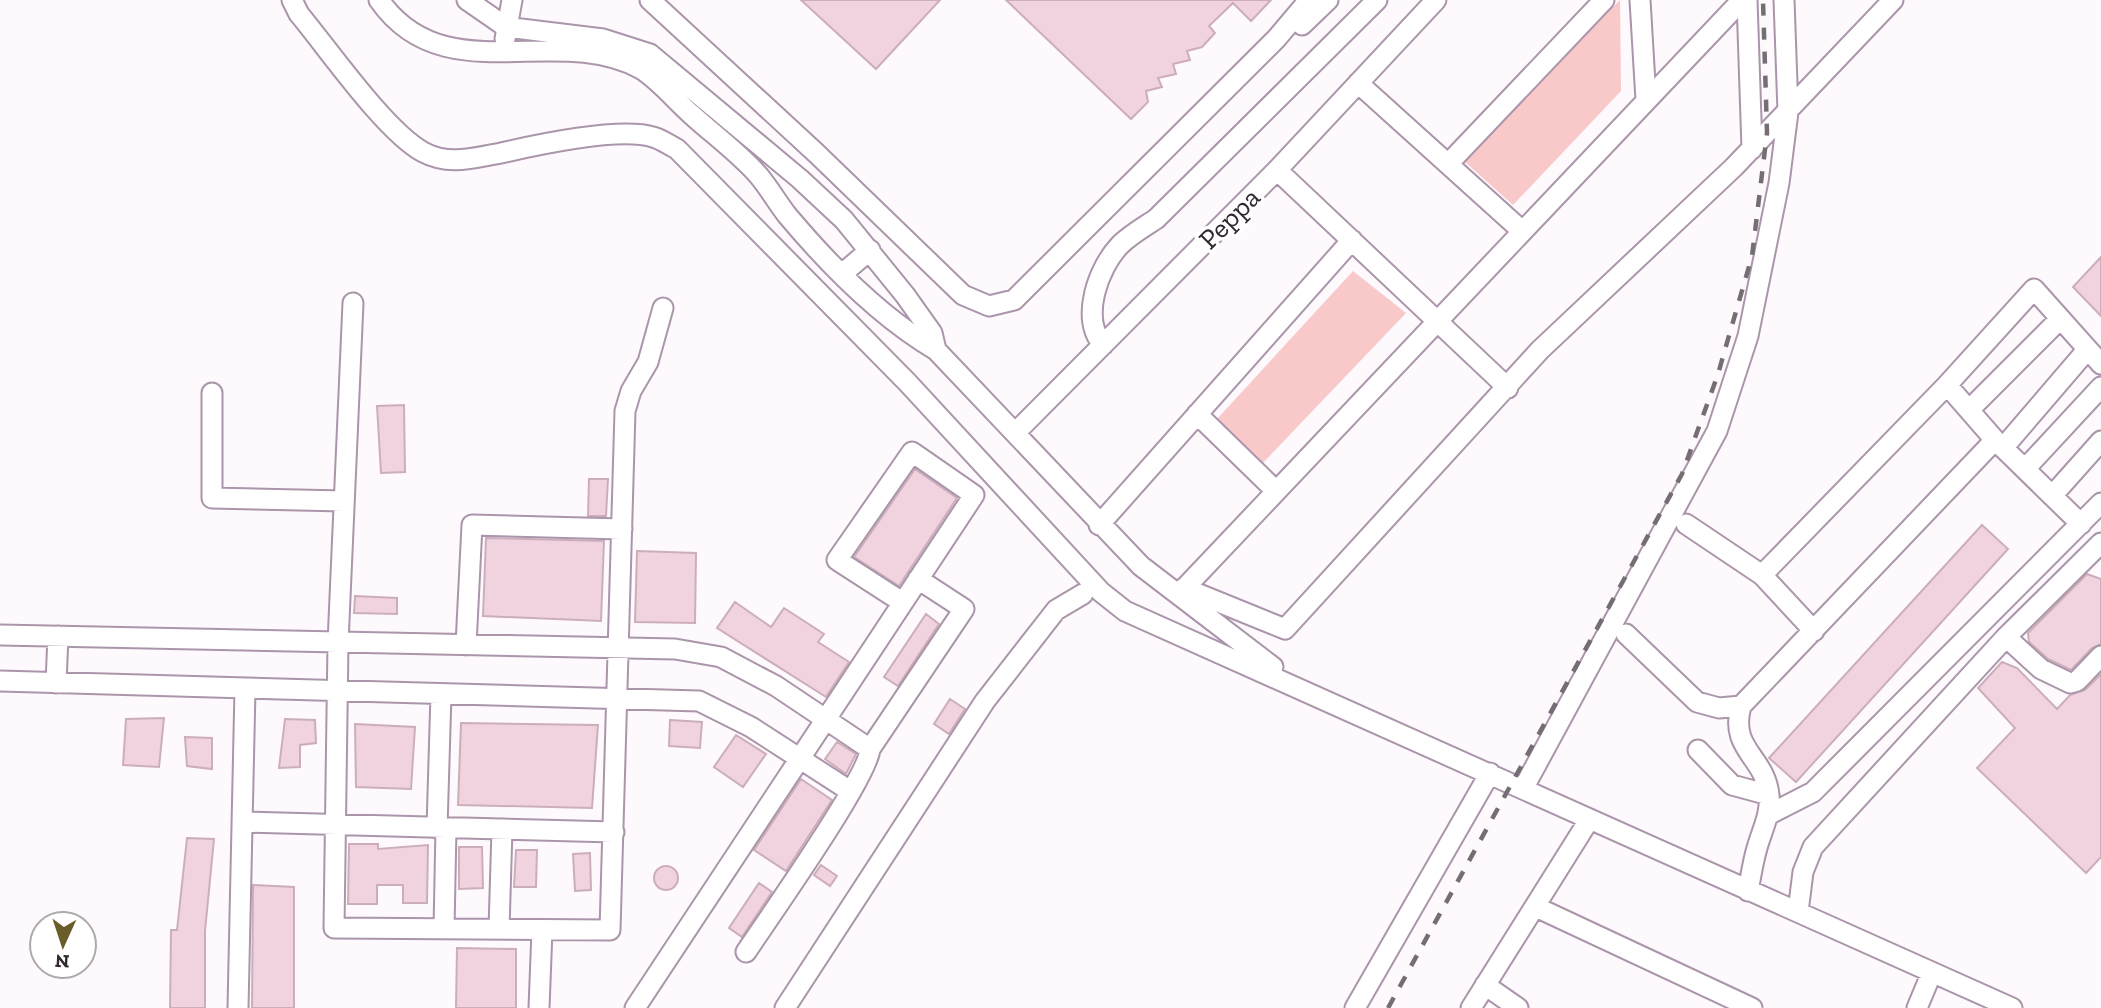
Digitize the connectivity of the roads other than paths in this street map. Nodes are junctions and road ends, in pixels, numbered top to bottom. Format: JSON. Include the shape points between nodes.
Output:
{"nodes":[{"id":1,"x":292,"y":0,"type":"edge"},
{"id":2,"x":379,"y":0,"type":"edge"},
{"id":3,"x":467,"y":0,"type":"edge"},
{"id":4,"x":512,"y":0,"type":"edge"},
{"id":5,"x":650,"y":0,"type":"edge"},
{"id":6,"x":1309,"y":0,"type":"edge"},
{"id":7,"x":1328,"y":0,"type":"edge"},
{"id":8,"x":1377,"y":0,"type":"edge"},
{"id":9,"x":1436,"y":0,"type":"edge"},
{"id":10,"x":1604,"y":0,"type":"edge"},
{"id":11,"x":1640,"y":0,"type":"edge"},
{"id":12,"x":1742,"y":0,"type":"edge"},
{"id":13,"x":1747,"y":0,"type":"edge"},
{"id":14,"x":1784,"y":0,"type":"edge"},
{"id":15,"x":1893,"y":0,"type":"edge"},
{"id":16,"x":506,"y":27,"type":"junction"},
{"id":17,"x":504,"y":50,"type":"junction"},
{"id":18,"x":1358,"y":83,"type":"junction"},
{"id":19,"x":1227,"y":88,"type":"junction"},
{"id":20,"x":1647,"y":100,"type":"junction"},
{"id":21,"x":1788,"y":112,"type":"junction"},
{"id":22,"x":1752,"y":149,"type":"junction"},
{"id":23,"x":1448,"y":164,"type":"junction"},
{"id":24,"x":1277,"y":170,"type":"junction"},
{"id":25,"x":1522,"y":232,"type":"junction"},
{"id":26,"x":1352,"y":240,"type":"junction"},
{"id":27,"x":870,"y":250,"type":"junction"},
{"id":28,"x":842,"y":274,"type":"junction"},
{"id":29,"x":353,"y":303,"type":"dead end"},
{"id":30,"x":663,"y":308,"type":"dead end"},
{"id":31,"x":2059,"y":320,"type":"junction"},
{"id":32,"x":1437,"y":321,"type":"junction"},
{"id":33,"x":1103,"y":345,"type":"junction"},
{"id":34,"x":936,"y":350,"type":"junction"},
{"id":35,"x":2094,"y":357,"type":"edge"},
{"id":36,"x":1947,"y":386,"type":"junction"},
{"id":37,"x":2101,"y":387,"type":"edge"},
{"id":38,"x":1508,"y":388,"type":"junction"},
{"id":39,"x":212,"y":393,"type":"dead end"},
{"id":40,"x":1969,"y":410,"type":"junction"},
{"id":41,"x":1197,"y":414,"type":"junction"},
{"id":42,"x":1016,"y":432,"type":"junction"},
{"id":43,"x":2101,"y":441,"type":"edge"},
{"id":44,"x":1999,"y":444,"type":"junction"},
{"id":45,"x":2025,"y":469,"type":"junction"},
{"id":46,"x":1276,"y":491,"type":"junction"},
{"id":47,"x":2052,"y":496,"type":"junction"},
{"id":48,"x":344,"y":501,"type":"junction"},
{"id":49,"x":2101,"y":503,"type":"edge"},
{"id":50,"x":1686,"y":524,"type":"dead end"},
{"id":51,"x":2081,"y":524,"type":"junction"},
{"id":52,"x":1099,"y":525,"type":"junction"},
{"id":53,"x":622,"y":529,"type":"junction"},
{"id":54,"x":2098,"y":552,"type":"edge"},
{"id":55,"x":1762,"y":575,"type":"junction"},
{"id":56,"x":918,"y":579,"type":"junction"},
{"id":57,"x":1181,"y":591,"type":"junction"},
{"id":58,"x":1083,"y":594,"type":"dead end"},
{"id":59,"x":902,"y":602,"type":"junction"},
{"id":60,"x":1814,"y":631,"type":"junction"},
{"id":61,"x":1626,"y":634,"type":"dead end"},
{"id":62,"x":0,"y":635,"type":"edge"},
{"id":63,"x":58,"y":636,"type":"junction"},
{"id":64,"x":2006,"y":637,"type":"junction"},
{"id":65,"x":338,"y":643,"type":"junction"},
{"id":66,"x":466,"y":645,"type":"junction"},
{"id":67,"x":619,"y":647,"type":"junction"},
{"id":68,"x":2101,"y":656,"type":"edge"},
{"id":69,"x":0,"y":681,"type":"edge"},
{"id":70,"x":56,"y":683,"type":"junction"},
{"id":71,"x":1296,"y":685,"type":"junction"},
{"id":72,"x":245,"y":689,"type":"junction"},
{"id":73,"x":337,"y":692,"type":"junction"},
{"id":74,"x":441,"y":694,"type":"junction"},
{"id":75,"x":618,"y":697,"type":"junction"},
{"id":76,"x":1741,"y":706,"type":"junction"},
{"id":77,"x":824,"y":720,"type":"junction"},
{"id":78,"x":870,"y":749,"type":"junction"},
{"id":79,"x":1698,"y":750,"type":"dead end"},
{"id":80,"x":800,"y":758,"type":"junction"},
{"id":81,"x":1490,"y":773,"type":"junction"},
{"id":82,"x":1523,"y":789,"type":"junction"},
{"id":83,"x":850,"y":791,"type":"junction"},
{"id":84,"x":1769,"y":794,"type":"junction"},
{"id":85,"x":1768,"y":815,"type":"junction"},
{"id":86,"x":1589,"y":820,"type":"junction"},
{"id":87,"x":242,"y":821,"type":"junction"},
{"id":88,"x":335,"y":825,"type":"junction"},
{"id":89,"x":442,"y":828,"type":"junction"},
{"id":90,"x":502,"y":829,"type":"junction"},
{"id":91,"x":614,"y":832,"type":"junction"},
{"id":92,"x":1748,"y":891,"type":"junction"},
{"id":93,"x":1536,"y":907,"type":"junction"},
{"id":94,"x":1798,"y":912,"type":"junction"},
{"id":95,"x":444,"y":929,"type":"junction"},
{"id":96,"x":499,"y":929,"type":"junction"},
{"id":97,"x":542,"y":930,"type":"junction"},
{"id":98,"x":746,"y":952,"type":"dead end"},
{"id":99,"x":1932,"y":972,"type":"junction"},
{"id":100,"x":1485,"y":985,"type":"junction"},
{"id":101,"x":238,"y":1008,"type":"edge"},
{"id":102,"x":539,"y":1008,"type":"edge"},
{"id":103,"x":635,"y":1008,"type":"edge"},
{"id":104,"x":785,"y":1008,"type":"edge"},
{"id":105,"x":1355,"y":1008,"type":"edge"},
{"id":106,"x":1471,"y":1008,"type":"edge"},
{"id":107,"x":1518,"y":1008,"type":"edge"},
{"id":108,"x":1752,"y":1008,"type":"edge"},
{"id":109,"x":1917,"y":1008,"type":"edge"},
{"id":110,"x":2012,"y":1008,"type":"edge"}],
"edges":[{"from":1,"to":71,"type":"street","via":[[396,131],[438,158],[460,161],[569,139],[641,135],[677,149],[907,382],[1101,592],[1125,611]]},
{"from":2,"to":17,"type":"street","via":[[403,26],[429,42],[460,51]]},
{"from":3,"to":16,"type":"street"},
{"from":4,"to":16,"type":"street"},
{"from":5,"to":19,"type":"street","via":[[963,295],[989,306],[1014,300]]},
{"from":6,"to":19,"type":"street"},
{"from":7,"to":19,"type":"street","via":[[1262,64]]},
{"from":8,"to":33,"type":"street","via":[[1156,219],[1109,258],[1092,316]]},
{"from":9,"to":18,"type":"street","name":"Peppa"},
{"from":10,"to":23,"type":"street"},
{"from":11,"to":20,"type":"street"},
{"from":12,"to":20,"type":"street"},
{"from":13,"to":22,"type":"street"},
{"from":14,"to":21,"type":"street"},
{"from":15,"to":21,"type":"street"},
{"from":16,"to":17,"type":"street"},
{"from":16,"to":27,"type":"street","via":[[603,39],[650,54],[800,179]]},
{"from":17,"to":28,"type":"street","via":[[577,52],[641,70],[758,175]]},
{"from":18,"to":23,"type":"street"},
{"from":18,"to":24,"type":"street","name":"Peppa"},
{"from":20,"to":25,"type":"street"},
{"from":21,"to":22,"type":"street"},
{"from":21,"to":82,"type":"street","via":[[1779,183],[1748,337],[1717,431]]},
{"from":22,"to":38,"type":"street","via":[[1540,350]]},
{"from":23,"to":25,"type":"street"},
{"from":24,"to":26,"type":"street"},
{"from":24,"to":33,"type":"street","name":"Peppa"},
{"from":25,"to":32,"type":"street"},
{"from":26,"to":32,"type":"street"},
{"from":26,"to":41,"type":"street"},
{"from":27,"to":28,"type":"street"},
{"from":27,"to":34,"type":"street","via":[[932,333]]},
{"from":28,"to":34,"type":"street","via":[[912,336]]},
{"from":29,"to":48,"type":"street"},
{"from":30,"to":53,"type":"street","via":[[648,362],[625,411]]},
{"from":31,"to":35,"type":"street"},
{"from":31,"to":36,"type":"street","via":[[2034,289]]},
{"from":31,"to":40,"type":"street"},
{"from":32,"to":38,"type":"street"},
{"from":32,"to":46,"type":"street"},
{"from":33,"to":42,"type":"street","name":"Peppa"},
{"from":34,"to":42,"type":"street"},
{"from":35,"to":44,"type":"street"},
{"from":36,"to":40,"type":"street"},
{"from":36,"to":55,"type":"street"},
{"from":37,"to":45,"type":"street"},
{"from":38,"to":57,"type":"street","via":[[1285,629]]},
{"from":39,"to":48,"type":"street","via":[[212,498]]},
{"from":40,"to":44,"type":"street"},
{"from":41,"to":46,"type":"street"},
{"from":41,"to":52,"type":"street"},
{"from":42,"to":52,"type":"street"},
{"from":43,"to":47,"type":"street"},
{"from":44,"to":45,"type":"street"},
{"from":44,"to":60,"type":"street"},
{"from":45,"to":47,"type":"street"},
{"from":46,"to":57,"type":"street"},
{"from":47,"to":51,"type":"street"},
{"from":48,"to":65,"type":"street"},
{"from":49,"to":51,"type":"street"},
{"from":50,"to":55,"type":"street"},
{"from":51,"to":85,"type":"street","via":[[1812,792]]},
{"from":52,"to":57,"type":"street","via":[[1141,566]]},
{"from":53,"to":66,"type":"street","via":[[472,524]]},
{"from":53,"to":67,"type":"street"},
{"from":54,"to":64,"type":"street"},
{"from":55,"to":60,"type":"street"},
{"from":56,"to":59,"type":"street"},
{"from":56,"to":59,"type":"street","via":[[974,495],[912,452],[837,560]]},
{"from":56,"to":78,"type":"street","via":[[964,609]]},
{"from":57,"to":71,"type":"street"},
{"from":58,"to":104,"type":"street","via":[[1056,610],[985,701]]},
{"from":59,"to":77,"type":"street"},
{"from":60,"to":76,"type":"street"},
{"from":61,"to":76,"type":"street","via":[[1697,702],[1719,708]]},
{"from":62,"to":63,"type":"street"},
{"from":63,"to":65,"type":"street"},
{"from":63,"to":70,"type":"street"},
{"from":64,"to":68,"type":"street","via":[[2041,669],[2070,683]]},
{"from":64,"to":94,"type":"street","via":[[1813,847],[1803,872]]},
{"from":65,"to":66,"type":"street"},
{"from":65,"to":73,"type":"street"},
{"from":66,"to":67,"type":"street"},
{"from":67,"to":75,"type":"street"},
{"from":67,"to":77,"type":"street","via":[[722,657],[776,686]]},
{"from":69,"to":70,"type":"street"},
{"from":70,"to":72,"type":"street"},
{"from":71,"to":81,"type":"street"},
{"from":72,"to":73,"type":"street"},
{"from":72,"to":87,"type":"street"},
{"from":73,"to":74,"type":"street"},
{"from":73,"to":88,"type":"street"},
{"from":74,"to":75,"type":"street"},
{"from":74,"to":89,"type":"street"},
{"from":75,"to":80,"type":"street","via":[[699,702]]},
{"from":75,"to":91,"type":"street"},
{"from":76,"to":84,"type":"street","via":[[1736,724],[1741,742],[1763,774]]},
{"from":77,"to":78,"type":"street"},
{"from":77,"to":80,"type":"street"},
{"from":78,"to":83,"type":"street"},
{"from":79,"to":84,"type":"street","via":[[1732,785]]},
{"from":80,"to":83,"type":"street"},
{"from":80,"to":103,"type":"street"},
{"from":81,"to":82,"type":"street"},
{"from":81,"to":105,"type":"street"},
{"from":82,"to":86,"type":"street"},
{"from":83,"to":98,"type":"street"},
{"from":84,"to":85,"type":"street"},
{"from":85,"to":92,"type":"street"},
{"from":86,"to":92,"type":"street"},
{"from":86,"to":93,"type":"street"},
{"from":87,"to":88,"type":"street"},
{"from":87,"to":101,"type":"street"},
{"from":88,"to":89,"type":"street"},
{"from":88,"to":95,"type":"street","via":[[334,928]]},
{"from":89,"to":90,"type":"street"},
{"from":89,"to":95,"type":"street"},
{"from":90,"to":91,"type":"street"},
{"from":90,"to":96,"type":"street"},
{"from":91,"to":97,"type":"street","via":[[610,930]]},
{"from":92,"to":94,"type":"street"},
{"from":93,"to":100,"type":"street"},
{"from":93,"to":108,"type":"street"},
{"from":94,"to":99,"type":"street"},
{"from":95,"to":96,"type":"street"},
{"from":96,"to":97,"type":"street"},
{"from":97,"to":102,"type":"street"},
{"from":99,"to":109,"type":"street"},
{"from":99,"to":110,"type":"street"},
{"from":100,"to":106,"type":"street"},
{"from":100,"to":107,"type":"street"}]}
